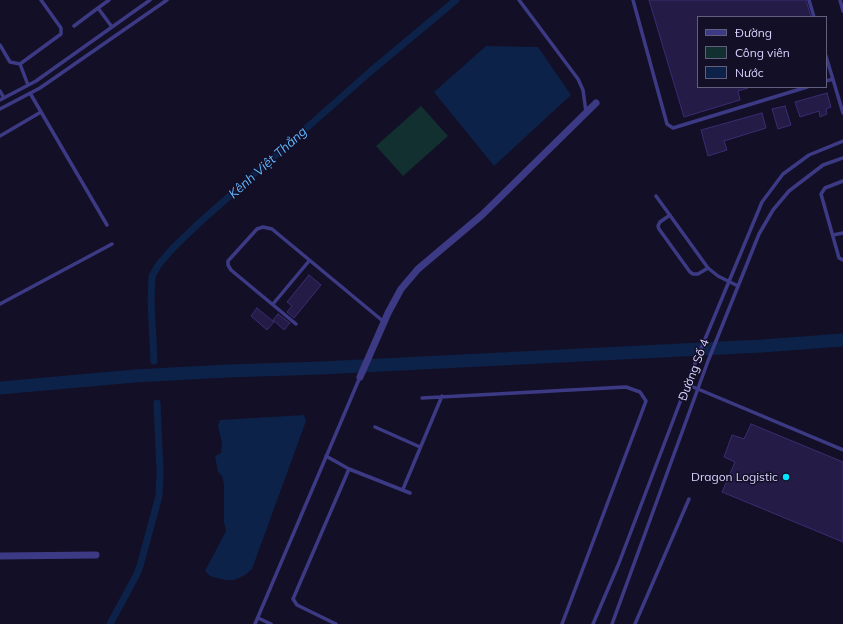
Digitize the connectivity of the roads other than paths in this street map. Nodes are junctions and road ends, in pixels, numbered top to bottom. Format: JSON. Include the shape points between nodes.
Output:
{"nodes":[{"id":1,"x":41,"y":0,"type":"edge"},
{"id":2,"x":109,"y":0,"type":"edge"},
{"id":3,"x":150,"y":0,"type":"edge"},
{"id":4,"x":168,"y":0,"type":"edge"},
{"id":5,"x":519,"y":0,"type":"edge"},
{"id":6,"x":633,"y":0,"type":"edge"},
{"id":7,"x":809,"y":0,"type":"edge"},
{"id":8,"x":840,"y":0,"type":"edge"},
{"id":9,"x":98,"y":8,"type":"junction"},
{"id":10,"x":843,"y":11,"type":"edge"},
{"id":11,"x":814,"y":16,"type":"edge"},
{"id":12,"x":74,"y":26,"type":"dead end"},
{"id":13,"x":112,"y":27,"type":"junction"},
{"id":14,"x":0,"y":45,"type":"edge"},
{"id":15,"x":827,"y":59,"type":"edge"},
{"id":16,"x":20,"y":64,"type":"junction"},
{"id":17,"x":833,"y":79,"type":"junction"},
{"id":18,"x":827,"y":81,"type":"edge"},
{"id":19,"x":28,"y":85,"type":"junction"},
{"id":20,"x":804,"y":88,"type":"edge"},
{"id":21,"x":0,"y":91,"type":"edge"},
{"id":22,"x":30,"y":93,"type":"junction"},
{"id":23,"x":2,"y":99,"type":"edge"},
{"id":24,"x":596,"y":103,"type":"dead end"},
{"id":25,"x":0,"y":110,"type":"edge"},
{"id":26,"x":41,"y":112,"type":"junction"},
{"id":27,"x":586,"y":113,"type":"junction"},
{"id":28,"x":843,"y":113,"type":"edge"},
{"id":29,"x":0,"y":136,"type":"edge"},
{"id":30,"x":843,"y":141,"type":"edge"},
{"id":31,"x":843,"y":158,"type":"edge"},
{"id":32,"x":843,"y":182,"type":"edge"},
{"id":33,"x":656,"y":196,"type":"dead end"},
{"id":34,"x":670,"y":215,"type":"junction"},
{"id":35,"x":107,"y":225,"type":"dead end"},
{"id":36,"x":843,"y":233,"type":"edge"},
{"id":37,"x":833,"y":236,"type":"junction"},
{"id":38,"x":112,"y":244,"type":"dead end"},
{"id":39,"x":843,"y":260,"type":"edge"},
{"id":40,"x":309,"y":261,"type":"junction"},
{"id":41,"x":708,"y":268,"type":"junction"},
{"id":42,"x":728,"y":282,"type":"junction"},
{"id":43,"x":738,"y":286,"type":"junction"},
{"id":44,"x":0,"y":304,"type":"edge"},
{"id":45,"x":273,"y":304,"type":"junction"},
{"id":46,"x":384,"y":322,"type":"junction"},
{"id":47,"x":296,"y":324,"type":"dead end"},
{"id":48,"x":360,"y":377,"type":"joint"},
{"id":49,"x":686,"y":384,"type":"junction"},
{"id":50,"x":698,"y":389,"type":"junction"},
{"id":51,"x":442,"y":396,"type":"junction"},
{"id":52,"x":422,"y":398,"type":"dead end"},
{"id":53,"x":375,"y":426,"type":"dead end"},
{"id":54,"x":420,"y":447,"type":"junction"},
{"id":55,"x":843,"y":450,"type":"edge"},
{"id":56,"x":326,"y":456,"type":"junction"},
{"id":57,"x":349,"y":469,"type":"junction"},
{"id":58,"x":403,"y":490,"type":"junction"},
{"id":59,"x":410,"y":493,"type":"dead end"},
{"id":60,"x":689,"y":499,"type":"dead end"},
{"id":61,"x":96,"y":555,"type":"dead end"},
{"id":62,"x":0,"y":556,"type":"edge"},
{"id":63,"x":258,"y":618,"type":"junction"},
{"id":64,"x":255,"y":624,"type":"edge"},
{"id":65,"x":271,"y":624,"type":"edge"},
{"id":66,"x":336,"y":624,"type":"edge"},
{"id":67,"x":562,"y":624,"type":"edge"},
{"id":68,"x":593,"y":624,"type":"edge"},
{"id":69,"x":612,"y":624,"type":"edge"},
{"id":70,"x":635,"y":624,"type":"edge"}],
"edges":[{"from":1,"to":16,"type":"lane","via":[[61,28],[61,34]]},
{"from":2,"to":9,"type":"lane"},
{"from":3,"to":13,"type":"lane"},
{"from":4,"to":22,"type":"lane"},
{"from":5,"to":27,"type":"lane","via":[[578,79],[583,90]]},
{"from":6,"to":20,"type":"lane","via":[[667,124],[673,128]]},
{"from":7,"to":11,"type":"lane"},
{"from":8,"to":10,"type":"lane"},
{"from":9,"to":12,"type":"lane"},
{"from":9,"to":13,"type":"lane"},
{"from":13,"to":19,"type":"lane"},
{"from":14,"to":16,"type":"lane","via":[[10,62]]},
{"from":15,"to":17,"type":"lane"},
{"from":16,"to":19,"type":"lane"},
{"from":17,"to":18,"type":"lane"},
{"from":17,"to":28,"type":"lane"},
{"from":19,"to":23,"type":"lane"},
{"from":21,"to":23,"type":"lane"},
{"from":22,"to":25,"type":"lane"},
{"from":22,"to":26,"type":"lane"},
{"from":24,"to":27,"type":"street"},
{"from":26,"to":29,"type":"lane"},
{"from":26,"to":35,"type":"lane"},
{"from":27,"to":46,"type":"street","via":[[482,215],[418,269],[401,289]]},
{"from":30,"to":42,"type":"lane","via":[[809,155],[783,174],[762,202]]},
{"from":31,"to":43,"type":"lane","name":"Đường Số 4","via":[[823,166],[789,191],[773,210],[759,234]]},
{"from":32,"to":37,"type":"lane","via":[[825,188],[821,194]]},
{"from":33,"to":34,"type":"lane"},
{"from":34,"to":41,"type":"lane"},
{"from":34,"to":41,"type":"lane","via":[[660,222],[659,229],[690,272],[698,274]]},
{"from":36,"to":37,"type":"lane"},
{"from":37,"to":39,"type":"lane","via":[[839,258]]},
{"from":38,"to":44,"type":"lane"},
{"from":40,"to":45,"type":"lane"},
{"from":40,"to":45,"type":"lane","via":[[272,229],[263,227],[257,229],[228,261],[231,270]]},
{"from":40,"to":46,"type":"lane"},
{"from":41,"to":42,"type":"lane"},
{"from":42,"to":43,"type":"lane"},
{"from":42,"to":49,"type":"lane"},
{"from":43,"to":50,"type":"lane","name":"Đường Số 4"},
{"from":45,"to":47,"type":"lane"},
{"from":46,"to":48,"type":"street"},
{"from":48,"to":56,"type":"lane"},
{"from":49,"to":50,"type":"lane"},
{"from":49,"to":68,"type":"lane","via":[[619,563]]},
{"from":50,"to":55,"type":"lane"},
{"from":50,"to":69,"type":"lane","name":"Đường Số 4"},
{"from":51,"to":52,"type":"lane"},
{"from":51,"to":54,"type":"lane"},
{"from":51,"to":67,"type":"lane","via":[[626,387],[640,392],[646,401]]},
{"from":53,"to":54,"type":"lane"},
{"from":54,"to":58,"type":"lane"},
{"from":56,"to":57,"type":"lane"},
{"from":56,"to":63,"type":"lane"},
{"from":57,"to":58,"type":"lane"},
{"from":57,"to":66,"type":"lane","via":[[293,600],[297,605]]},
{"from":58,"to":59,"type":"lane"},
{"from":60,"to":70,"type":"lane"},
{"from":61,"to":62,"type":"street"},
{"from":63,"to":64,"type":"lane"},
{"from":63,"to":65,"type":"lane"}]}
